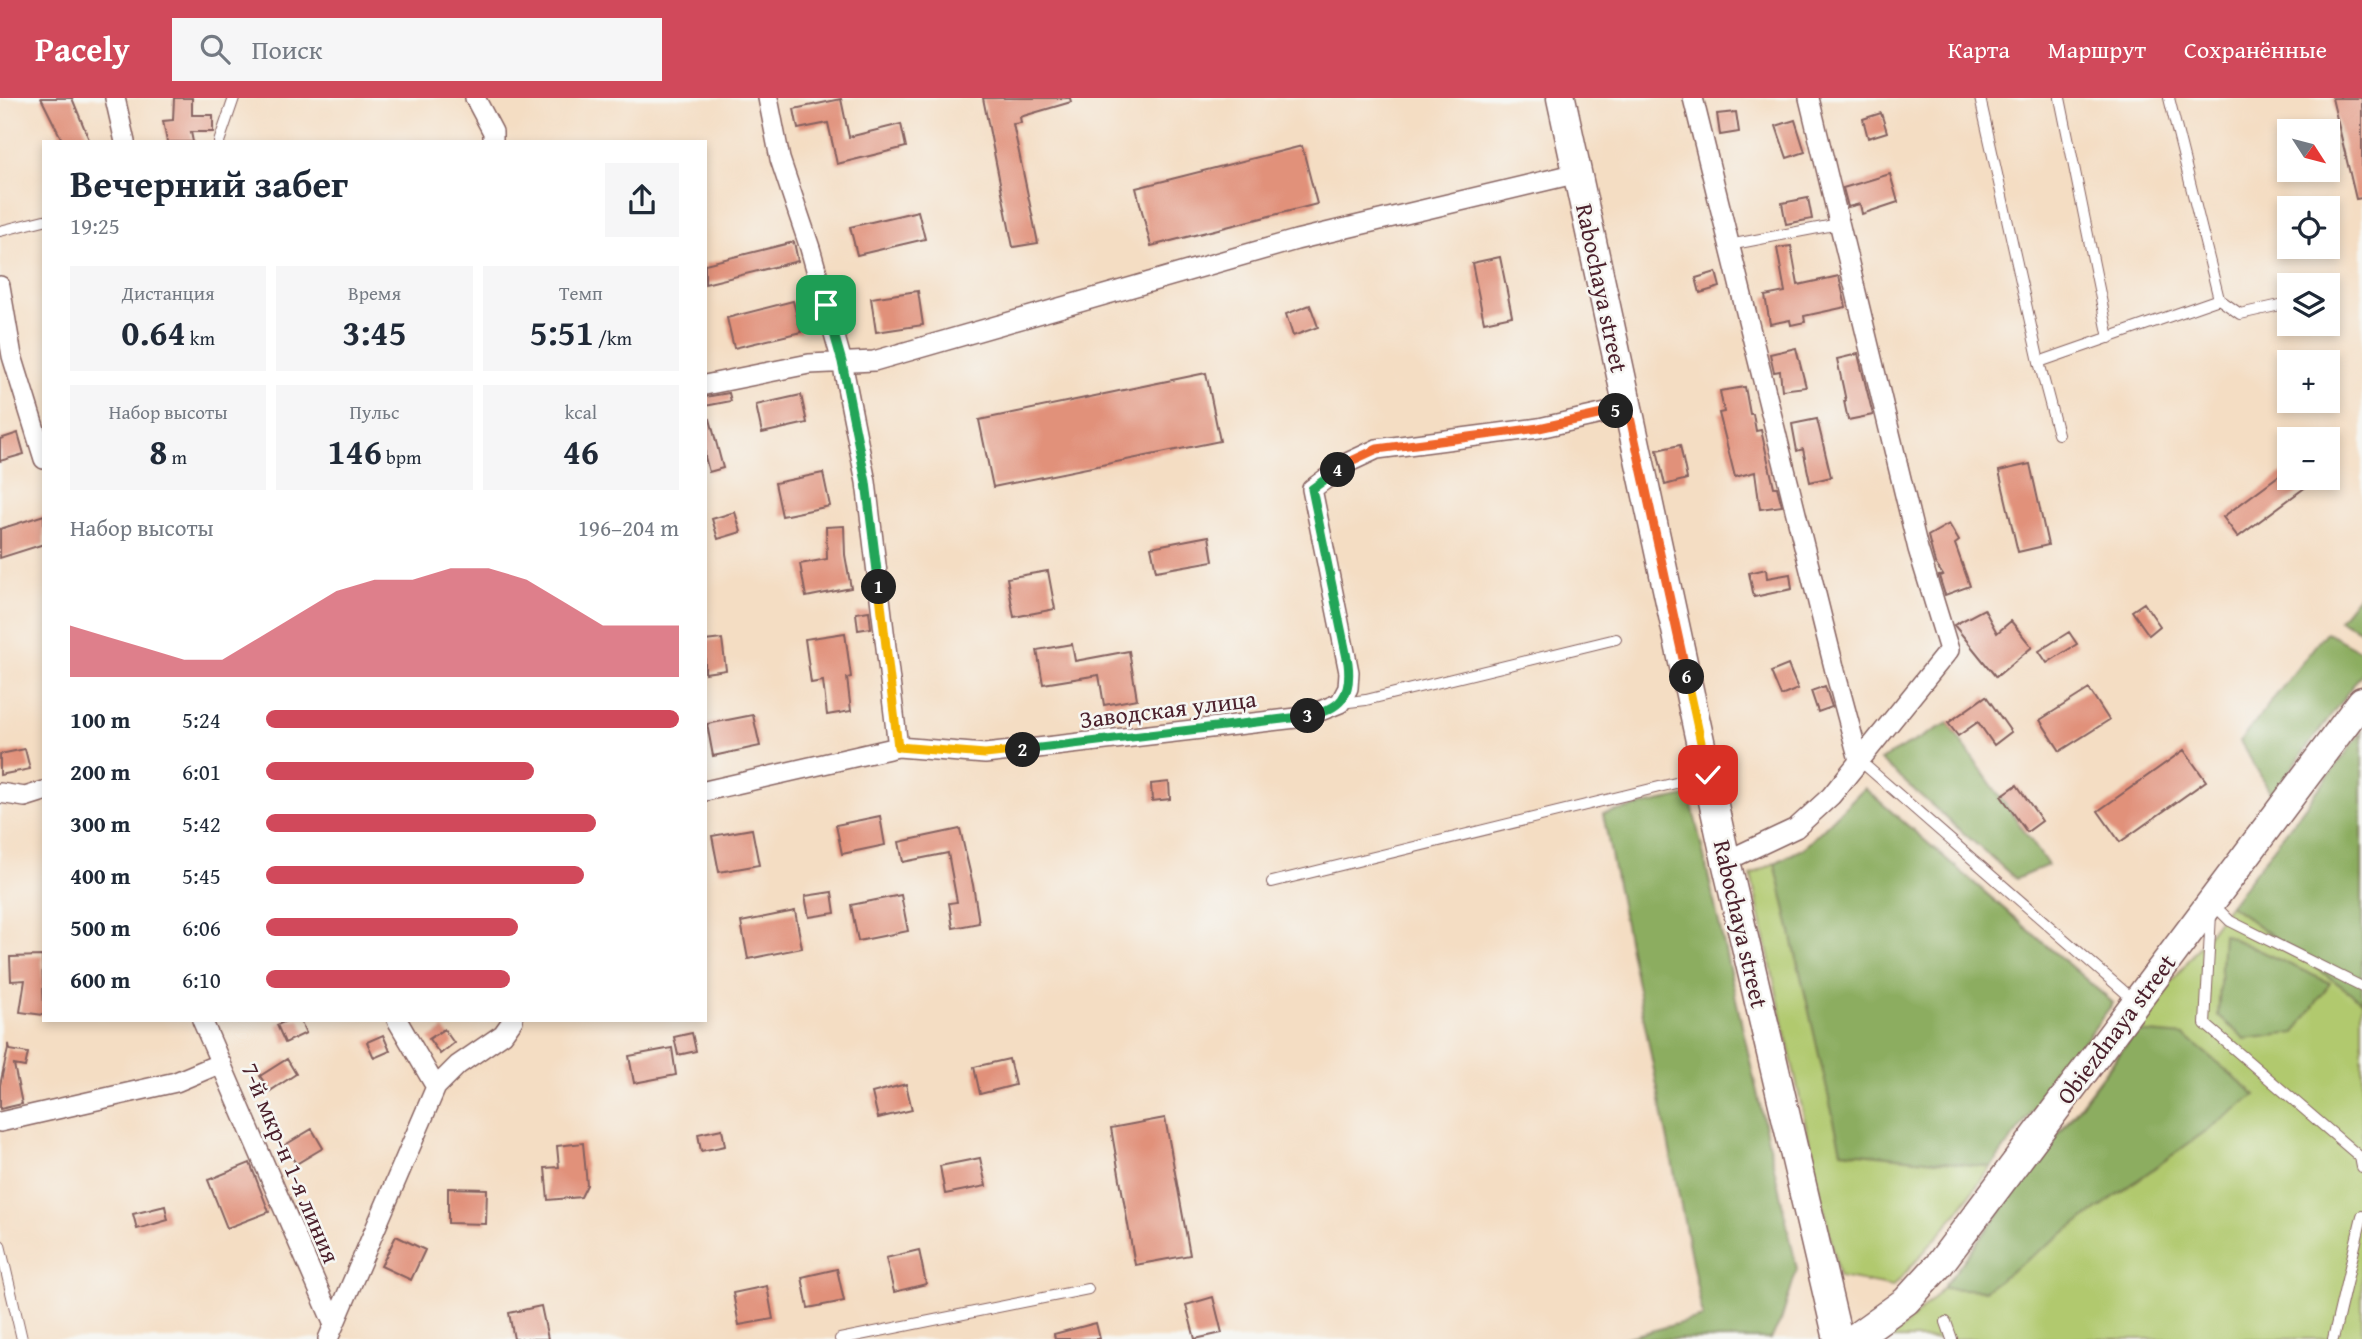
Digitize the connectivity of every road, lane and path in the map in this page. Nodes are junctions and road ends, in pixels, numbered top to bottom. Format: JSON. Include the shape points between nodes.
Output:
{"nodes":[{"id":1,"x":114,"y":98,"type":"edge"},
{"id":2,"x":234,"y":98,"type":"edge"},
{"id":3,"x":475,"y":98,"type":"edge"},
{"id":4,"x":768,"y":98,"type":"edge"},
{"id":5,"x":1561,"y":98,"type":"edge"},
{"id":6,"x":1693,"y":98,"type":"edge"},
{"id":7,"x":1808,"y":98,"type":"edge"},
{"id":8,"x":1980,"y":98,"type":"edge"},
{"id":9,"x":2060,"y":98,"type":"edge"},
{"id":10,"x":2169,"y":98,"type":"edge"},
{"id":11,"x":124,"y":140,"type":"edge"},
{"id":12,"x":220,"y":140,"type":"edge"},
{"id":13,"x":493,"y":140,"type":"edge"},
{"id":14,"x":1577,"y":173,"type":"junction"},
{"id":15,"x":42,"y":220,"type":"edge"},
{"id":16,"x":1839,"y":224,"type":"junction"},
{"id":17,"x":0,"y":231,"type":"edge"},
{"id":18,"x":1729,"y":245,"type":"junction"},
{"id":19,"x":0,"y":286,"type":"edge"},
{"id":20,"x":2219,"y":299,"type":"junction"},
{"id":21,"x":2277,"y":306,"type":"edge"},
{"id":22,"x":2109,"y":338,"type":"junction"},
{"id":23,"x":842,"y":362,"type":"junction"},
{"id":24,"x":2039,"y":362,"type":"junction"},
{"id":25,"x":707,"y":385,"type":"edge"},
{"id":26,"x":1628,"y":408,"type":"junction"},
{"id":27,"x":2058,"y":434,"type":"dead end"},
{"id":28,"x":42,"y":453,"type":"edge"},
{"id":29,"x":1616,"y":639,"type":"dead end"},
{"id":30,"x":2362,"y":701,"type":"edge"},
{"id":31,"x":1340,"y":703,"type":"junction"},
{"id":32,"x":898,"y":747,"type":"junction"},
{"id":33,"x":1859,"y":760,"type":"junction"},
{"id":34,"x":1708,"y":775,"type":"junction"},
{"id":35,"x":707,"y":791,"type":"edge"},
{"id":36,"x":42,"y":792,"type":"edge"},
{"id":37,"x":0,"y":793,"type":"edge"},
{"id":38,"x":1726,"y":861,"type":"junction"},
{"id":39,"x":1272,"y":882,"type":"dead end"},
{"id":40,"x":2212,"y":902,"type":"junction"},
{"id":41,"x":2362,"y":987,"type":"edge"},
{"id":42,"x":2136,"y":1002,"type":"junction"},
{"id":43,"x":203,"y":1022,"type":"edge"},
{"id":44,"x":398,"y":1022,"type":"edge"},
{"id":45,"x":512,"y":1022,"type":"edge"},
{"id":46,"x":221,"y":1063,"type":"junction"},
{"id":47,"x":436,"y":1087,"type":"junction"},
{"id":48,"x":0,"y":1122,"type":"edge"},
{"id":49,"x":2362,"y":1167,"type":"edge"},
{"id":50,"x":2362,"y":1216,"type":"edge"},
{"id":51,"x":0,"y":1245,"type":"edge"},
{"id":52,"x":1088,"y":1289,"type":"dead end"},
{"id":53,"x":1945,"y":1322,"type":"dead end"},
{"id":54,"x":331,"y":1332,"type":"edge"},
{"id":55,"x":22,"y":1339,"type":"edge"},
{"id":56,"x":840,"y":1339,"type":"edge"},
{"id":57,"x":1838,"y":1339,"type":"edge"},
{"id":58,"x":1853,"y":1339,"type":"edge"},
{"id":59,"x":1952,"y":1339,"type":"edge"},
{"id":60,"x":2333,"y":1339,"type":"edge"}],
"edges":[{"from":1,"to":11,"type":"street"},
{"from":2,"to":12,"type":"lane"},
{"from":3,"to":13,"type":"street"},
{"from":4,"to":23,"type":"street","via":[[780,159]]},
{"from":5,"to":14,"type":"street","name":"Rabochaya street"},
{"from":6,"to":18,"type":"street"},
{"from":7,"to":16,"type":"street"},
{"from":8,"to":24,"type":"lane"},
{"from":9,"to":22,"type":"lane"},
{"from":10,"to":20,"type":"lane"},
{"from":14,"to":23,"type":"street","via":[[1296,240],[874,361]]},
{"from":14,"to":26,"type":"street","name":"Rabochaya street"},
{"from":15,"to":17,"type":"lane"},
{"from":16,"to":18,"type":"lane"},
{"from":16,"to":33,"type":"street","via":[[1918,548],[1949,650]]},
{"from":18,"to":33,"type":"street"},
{"from":19,"to":28,"type":"street","via":[[12,356]]},
{"from":20,"to":21,"type":"lane","via":[[2240,314]]},
{"from":20,"to":22,"type":"lane"},
{"from":22,"to":24,"type":"lane"},
{"from":23,"to":25,"type":"street","via":[[809,363]]},
{"from":23,"to":32,"type":"street","via":[[866,482]]},
{"from":24,"to":27,"type":"lane"},
{"from":26,"to":31,"type":"street","via":[[1539,428],[1377,449],[1347,463],[1312,489],[1348,663],[1349,681]]},
{"from":26,"to":34,"type":"street","name":"Rabochaya street"},
{"from":29,"to":31,"type":"lane"},
{"from":30,"to":40,"type":"street","name":"Obiezdnaya street"},
{"from":31,"to":32,"type":"street","name":"Заводская улица","via":[[1305,717],[985,754]]},
{"from":32,"to":35,"type":"street","name":"Заводская улица"},
{"from":33,"to":38,"type":"street","via":[[1831,796],[1796,828]]},
{"from":33,"to":42,"type":"lane"},
{"from":34,"to":38,"type":"street","name":"Rabochaya street"},
{"from":34,"to":39,"type":"lane"},
{"from":36,"to":37,"type":"street","via":[[25,797]]},
{"from":38,"to":57,"type":"street","name":"Rabochaya street"},
{"from":40,"to":41,"type":"lane","via":[[2230,921]]},
{"from":40,"to":42,"type":"street","name":"Obiezdnaya street"},
{"from":40,"to":49,"type":"lane","via":[[2205,1024],[2360,1157]]},
{"from":42,"to":58,"type":"street","name":"Obiezdnaya street","via":[[1939,1265],[1906,1301]]},
{"from":43,"to":46,"type":"street","name":"7-й мкр-н 1-я линия"},
{"from":44,"to":47,"type":"street"},
{"from":45,"to":47,"type":"street","via":[[503,1034],[458,1065]]},
{"from":46,"to":48,"type":"street","via":[[176,1082]]},
{"from":46,"to":54,"type":"street","name":"7-й мкр-н 1-я линия"},
{"from":47,"to":54,"type":"street"},
{"from":50,"to":60,"type":"lane"},
{"from":51,"to":55,"type":"lane"},
{"from":52,"to":56,"type":"lane"},
{"from":53,"to":59,"type":"lane"}]}
